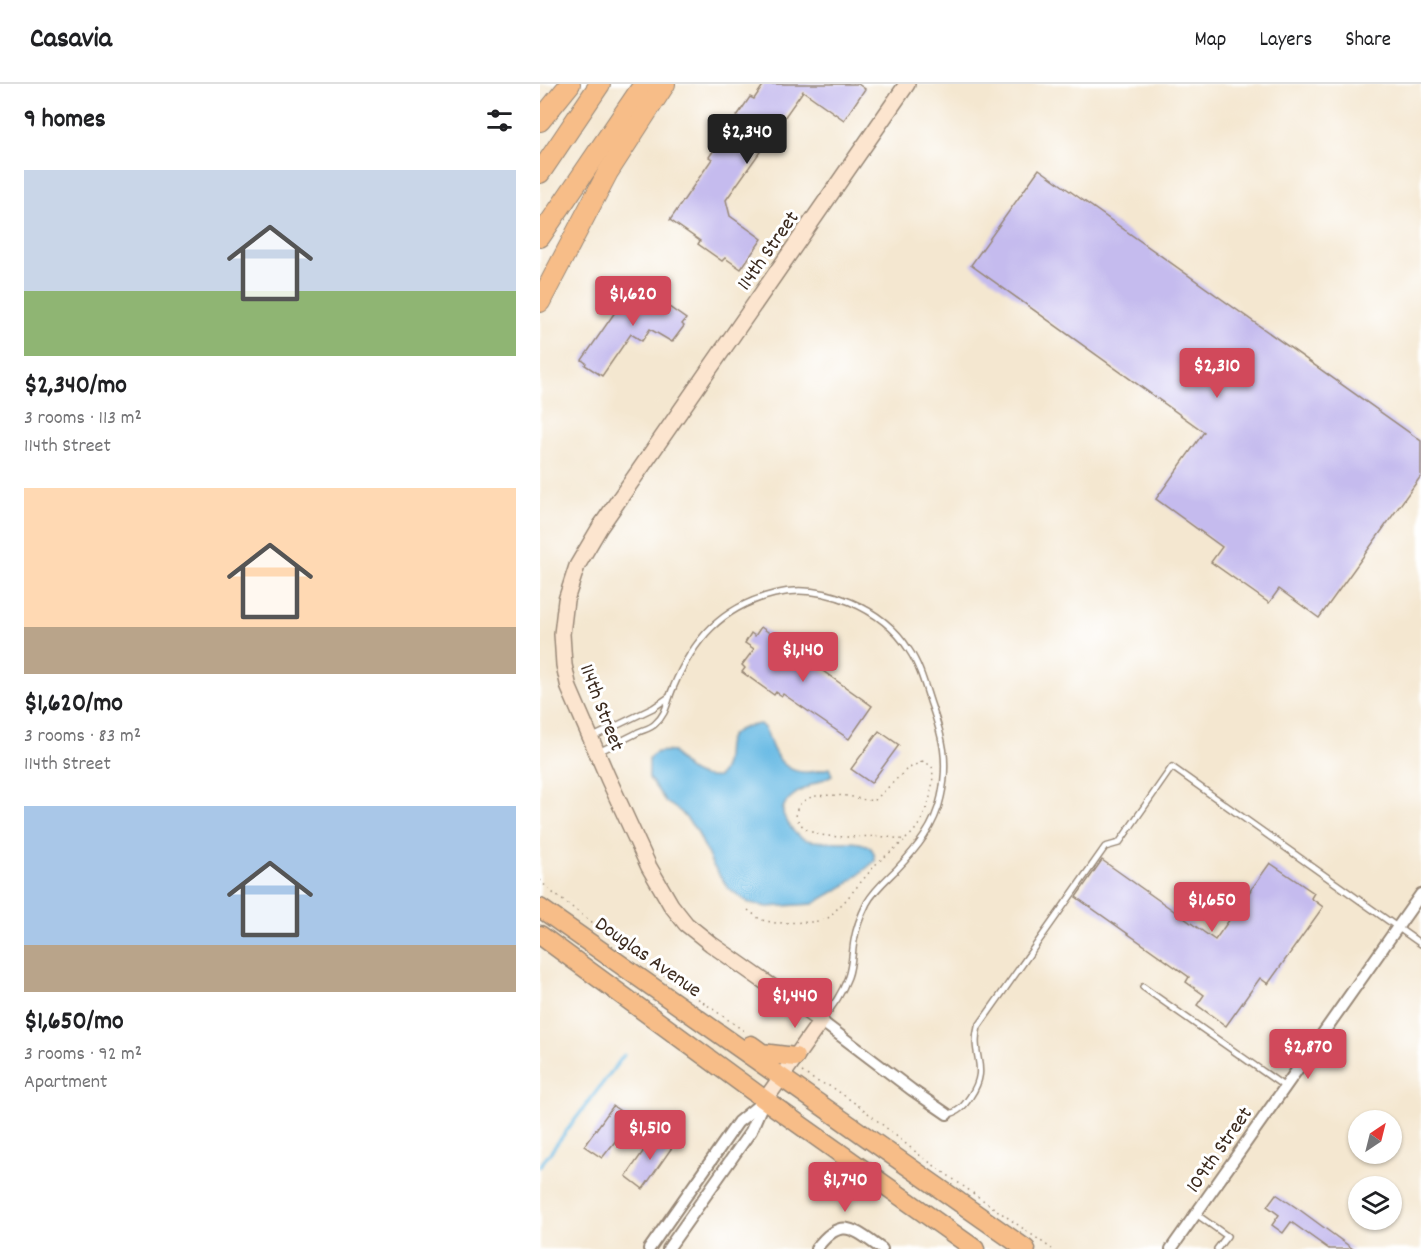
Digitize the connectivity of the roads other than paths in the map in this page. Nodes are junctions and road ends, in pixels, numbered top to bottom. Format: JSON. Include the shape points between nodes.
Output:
{"nodes":[{"id":1,"x":570,"y":84,"type":"edge"},
{"id":2,"x":600,"y":84,"type":"edge"},
{"id":3,"x":644,"y":84,"type":"edge"},
{"id":4,"x":665,"y":84,"type":"edge"},
{"id":5,"x":908,"y":84,"type":"edge"},
{"id":6,"x":540,"y":121,"type":"edge"},
{"id":7,"x":540,"y":173,"type":"edge"},
{"id":8,"x":540,"y":237,"type":"edge"},
{"id":9,"x":540,"y":302,"type":"edge"},
{"id":10,"x":670,"y":696,"type":"junction"},
{"id":11,"x":591,"y":738,"type":"junction"},
{"id":12,"x":597,"y":753,"type":"junction"},
{"id":13,"x":1421,"y":894,"type":"edge"},
{"id":14,"x":540,"y":908,"type":"edge"},
{"id":15,"x":1397,"y":928,"type":"junction"},
{"id":16,"x":540,"y":935,"type":"edge"},
{"id":17,"x":1421,"y":944,"type":"edge"},
{"id":18,"x":1143,"y":987,"type":"dead end"},
{"id":19,"x":821,"y":1021,"type":"junction"},
{"id":20,"x":720,"y":1034,"type":"junction"},
{"id":21,"x":795,"y":1057,"type":"junction"},
{"id":22,"x":782,"y":1076,"type":"junction"},
{"id":23,"x":1285,"y":1087,"type":"junction"},
{"id":24,"x":765,"y":1100,"type":"junction"},
{"id":25,"x":947,"y":1114,"type":"joint"},
{"id":26,"x":1196,"y":1214,"type":"junction"},
{"id":27,"x":966,"y":1247,"type":"edge"},
{"id":28,"x":649,"y":1249,"type":"edge"},
{"id":29,"x":668,"y":1249,"type":"edge"},
{"id":30,"x":816,"y":1249,"type":"edge"},
{"id":31,"x":882,"y":1249,"type":"edge"},
{"id":32,"x":1026,"y":1249,"type":"edge"},
{"id":33,"x":1171,"y":1249,"type":"edge"},
{"id":34,"x":1217,"y":1249,"type":"edge"}],
"edges":[{"from":1,"to":6,"type":"highway"},
{"from":2,"to":7,"type":"highway"},
{"from":3,"to":8,"type":"highway"},
{"from":4,"to":9,"type":"highway","via":[[608,172]]},
{"from":5,"to":11,"type":"street","name":"114th Street","via":[[600,527],[577,566],[564,609],[562,648],[569,688]]},
{"from":10,"to":11,"type":"lane"},
{"from":10,"to":12,"type":"lane","via":[[655,725]]},
{"from":10,"to":19,"type":"lane","via":[[688,655],[709,630],[750,603],[784,592],[821,594],[863,608],[894,631],[916,662],[944,742],[946,761],[941,798],[923,839],[868,901],[854,938],[848,976],[832,1009]]},
{"from":11,"to":12,"type":"street","name":"114th Street"},
{"from":12,"to":19,"type":"street","name":"114th Street","via":[[649,867],[686,924]]},
{"from":13,"to":15,"type":"street","name":"109th Street"},
{"from":14,"to":20,"type":"main road","name":"Douglas Avenue"},
{"from":15,"to":17,"type":"lane"},
{"from":15,"to":23,"type":"street","name":"109th Street"},
{"from":15,"to":25,"type":"lane","via":[[1172,767],[1119,843],[1105,846],[978,1027],[978,1085],[959,1111]]},
{"from":16,"to":24,"type":"main road"},
{"from":18,"to":23,"type":"lane"},
{"from":19,"to":21,"type":"street"},
{"from":19,"to":25,"type":"street","name":"114th Street"},
{"from":20,"to":21,"type":"main road","via":[[738,1036],[762,1053]]},
{"from":20,"to":22,"type":"main road","name":"Douglas Avenue"},
{"from":21,"to":22,"type":"street"},
{"from":22,"to":24,"type":"street"},
{"from":22,"to":32,"type":"main road","name":"Douglas Avenue"},
{"from":23,"to":26,"type":"street","name":"109th Street"},
{"from":24,"to":27,"type":"main road"},
{"from":24,"to":28,"type":"street","via":[[738,1122]]},
{"from":24,"to":29,"type":"street","via":[[751,1131]]},
{"from":26,"to":33,"type":"street","name":"109th Street"},
{"from":26,"to":34,"type":"lane","via":[[1227,1236]]},
{"from":30,"to":31,"type":"street","via":[[830,1232],[845,1227]]}]}
